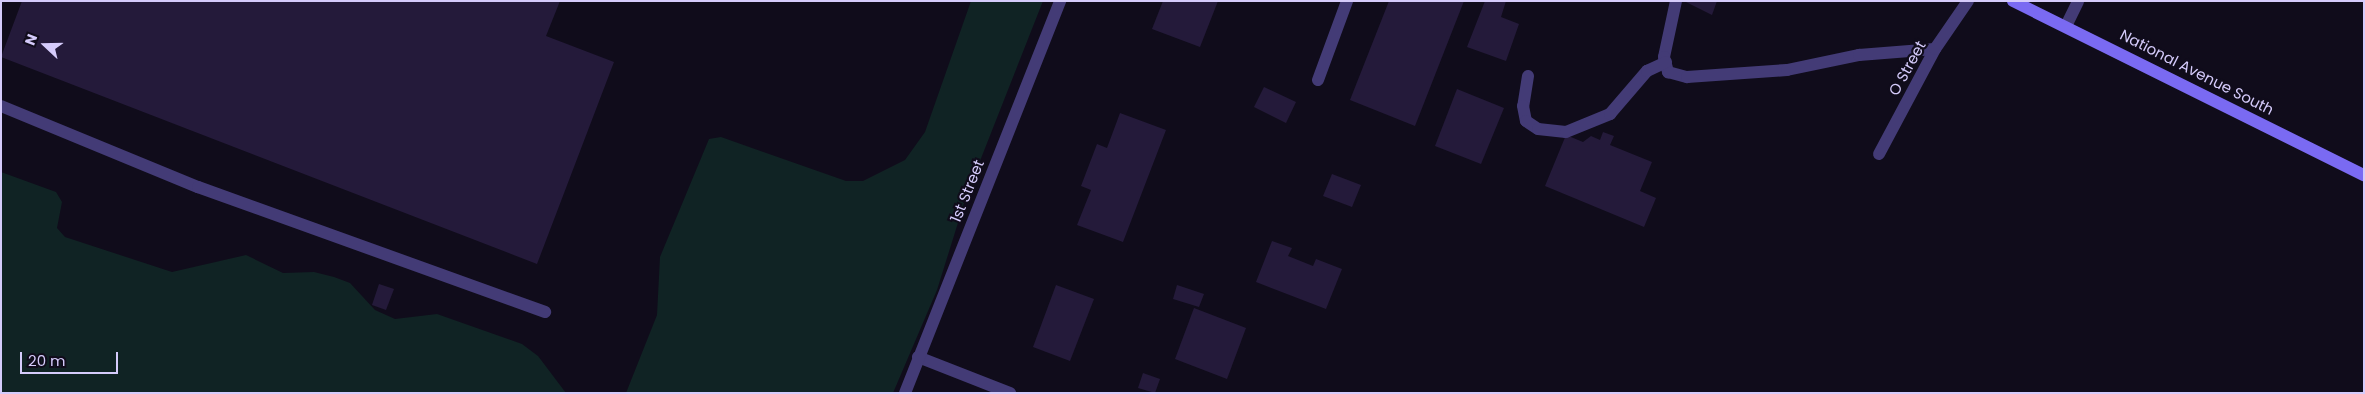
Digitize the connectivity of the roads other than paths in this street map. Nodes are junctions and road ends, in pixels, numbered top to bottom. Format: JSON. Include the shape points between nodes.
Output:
{"nodes":[{"id":1,"x":1060,"y":1,"type":"edge"},
{"id":2,"x":1346,"y":1,"type":"edge"},
{"id":3,"x":1676,"y":1,"type":"edge"},
{"id":4,"x":1968,"y":1,"type":"edge"},
{"id":5,"x":2013,"y":1,"type":"edge"},
{"id":6,"x":2078,"y":1,"type":"edge"},
{"id":7,"x":2068,"y":24,"type":"junction"},
{"id":8,"x":1935,"y":49,"type":"junction"},
{"id":9,"x":1666,"y":62,"type":"junction"},
{"id":10,"x":1528,"y":76,"type":"dead end"},
{"id":11,"x":1318,"y":80,"type":"dead end"},
{"id":12,"x":1,"y":106,"type":"edge"},
{"id":13,"x":1879,"y":154,"type":"dead end"},
{"id":14,"x":2364,"y":175,"type":"edge"},
{"id":15,"x":545,"y":312,"type":"dead end"},
{"id":16,"x":918,"y":358,"type":"junction"},
{"id":17,"x":904,"y":393,"type":"edge"},
{"id":18,"x":1010,"y":393,"type":"edge"}],
"edges":[{"from":1,"to":16,"type":"street","name":"1st Street"},
{"from":2,"to":11,"type":"street"},
{"from":3,"to":9,"type":"street"},
{"from":4,"to":8,"type":"street","name":"O Street"},
{"from":5,"to":7,"type":"main road","name":"National Avenue South"},
{"from":6,"to":7,"type":"street"},
{"from":7,"to":14,"type":"main road","name":"National Avenue South"},
{"from":8,"to":9,"type":"street","via":[[1859,55],[1749,74],[1687,77],[1668,72]]},
{"from":8,"to":13,"type":"street","name":"O Street"},
{"from":9,"to":10,"type":"street","via":[[1647,71],[1610,114],[1594,124],[1566,132],[1538,129],[1526,121],[1523,106]]},
{"from":12,"to":15,"type":"street","via":[[198,187]]},
{"from":16,"to":17,"type":"street","name":"1st Street"},
{"from":16,"to":18,"type":"street"}]}
